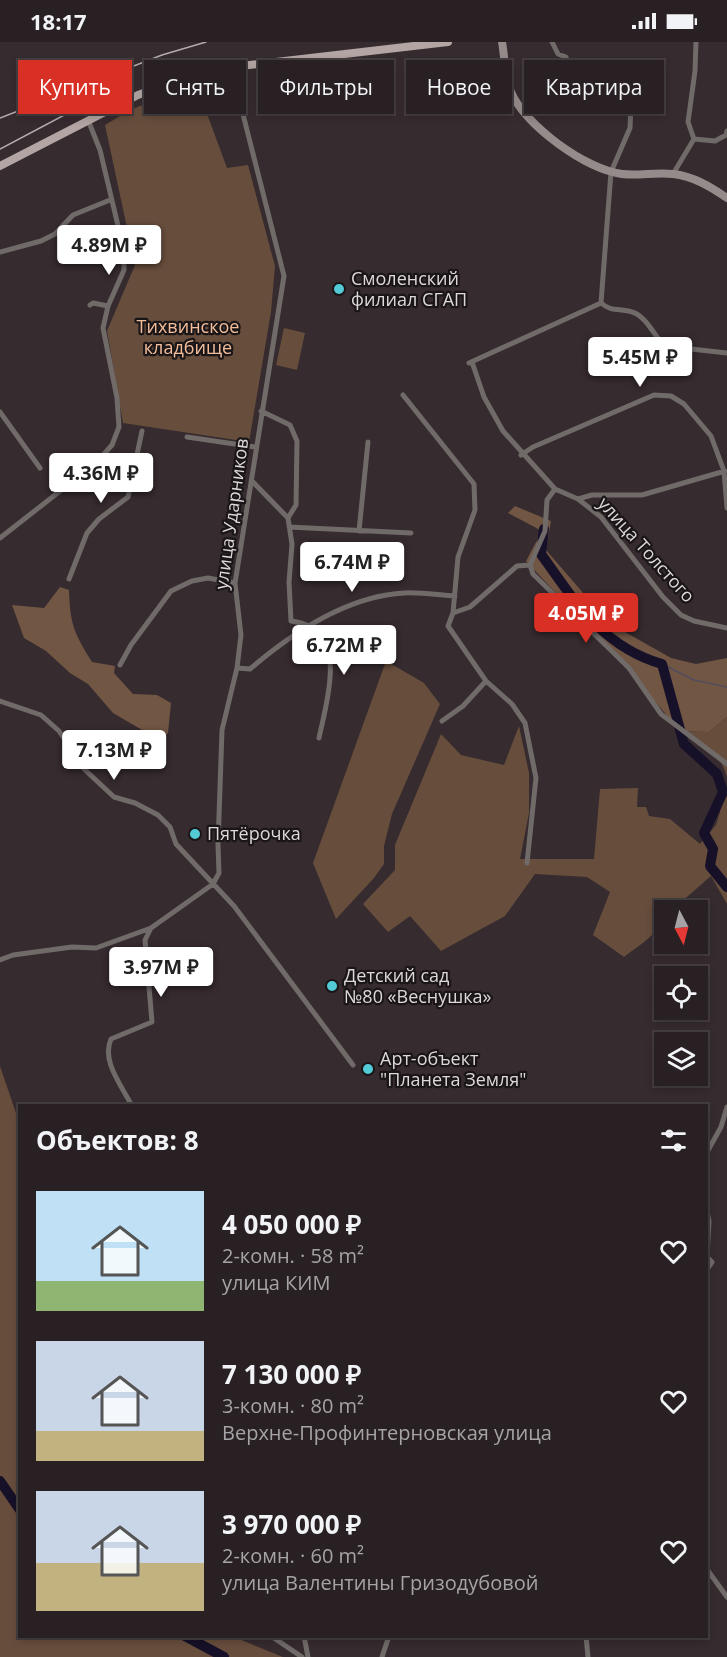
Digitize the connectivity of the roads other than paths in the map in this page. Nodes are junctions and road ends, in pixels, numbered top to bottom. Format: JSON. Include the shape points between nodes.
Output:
{"nodes":[{"id":1,"x":448,"y":42,"type":"edge"},
{"id":2,"x":502,"y":42,"type":"edge"},
{"id":3,"x":552,"y":42,"type":"edge"},
{"id":4,"x":696,"y":42,"type":"edge"},
{"id":5,"x":246,"y":65,"type":"edge"},
{"id":6,"x":144,"y":93,"type":"edge"},
{"id":7,"x":243,"y":114,"type":"edge"},
{"id":8,"x":88,"y":120,"type":"junction"},
{"id":9,"x":727,"y":131,"type":"edge"},
{"id":10,"x":693,"y":139,"type":"junction"},
{"id":11,"x":0,"y":166,"type":"edge"},
{"id":12,"x":611,"y":172,"type":"junction"},
{"id":13,"x":673,"y":174,"type":"junction"},
{"id":14,"x":727,"y":198,"type":"edge"},
{"id":15,"x":110,"y":200,"type":"junction"},
{"id":16,"x":0,"y":252,"type":"edge"},
{"id":17,"x":601,"y":303,"type":"junction"},
{"id":18,"x":90,"y":306,"type":"dead end"},
{"id":19,"x":108,"y":306,"type":"junction"},
{"id":20,"x":727,"y":353,"type":"edge"},
{"id":21,"x":403,"y":395,"type":"dead end"},
{"id":22,"x":261,"y":411,"type":"junction"},
{"id":23,"x":0,"y":412,"type":"edge"},
{"id":24,"x":142,"y":431,"type":"dead end"},
{"id":25,"x":187,"y":437,"type":"dead end"},
{"id":26,"x":368,"y":442,"type":"dead end"},
{"id":27,"x":255,"y":447,"type":"junction"},
{"id":28,"x":521,"y":455,"type":"junction"},
{"id":29,"x":40,"y":468,"type":"dead end"},
{"id":30,"x":726,"y":471,"type":"edge"},
{"id":31,"x":252,"y":481,"type":"junction"},
{"id":32,"x":555,"y":490,"type":"junction"},
{"id":33,"x":578,"y":499,"type":"junction"},
{"id":34,"x":727,"y":508,"type":"edge"},
{"id":35,"x":288,"y":518,"type":"junction"},
{"id":36,"x":290,"y":527,"type":"junction"},
{"id":37,"x":359,"y":531,"type":"junction"},
{"id":38,"x":411,"y":533,"type":"dead end"},
{"id":39,"x":0,"y":538,"type":"edge"},
{"id":40,"x":530,"y":565,"type":"junction"},
{"id":41,"x":69,"y":579,"type":"dead end"},
{"id":42,"x":235,"y":583,"type":"junction"},
{"id":43,"x":455,"y":596,"type":"junction"},
{"id":44,"x":453,"y":613,"type":"junction"},
{"id":45,"x":311,"y":626,"type":"junction"},
{"id":46,"x":727,"y":628,"type":"edge"},
{"id":47,"x":120,"y":664,"type":"dead end"},
{"id":48,"x":237,"y":668,"type":"junction"},
{"id":49,"x":486,"y":681,"type":"junction"},
{"id":50,"x":0,"y":701,"type":"edge"},
{"id":51,"x":442,"y":721,"type":"dead end"},
{"id":52,"x":319,"y":738,"type":"dead end"},
{"id":53,"x":727,"y":764,"type":"edge"},
{"id":54,"x":527,"y":863,"type":"dead end"},
{"id":55,"x":213,"y":884,"type":"junction"},
{"id":56,"x":151,"y":928,"type":"junction"},
{"id":57,"x":0,"y":960,"type":"edge"},
{"id":58,"x":353,"y":1065,"type":"dead end"},
{"id":59,"x":131,"y":1104,"type":"edge"},
{"id":60,"x":727,"y":1107,"type":"edge"},
{"id":61,"x":708,"y":1150,"type":"edge"},
{"id":62,"x":708,"y":1216,"type":"edge"},
{"id":63,"x":708,"y":1239,"type":"edge"},
{"id":64,"x":708,"y":1571,"type":"edge"},
{"id":65,"x":727,"y":1597,"type":"edge"},
{"id":66,"x":274,"y":1638,"type":"edge"},
{"id":67,"x":304,"y":1638,"type":"edge"},
{"id":68,"x":388,"y":1638,"type":"edge"},
{"id":69,"x":586,"y":1638,"type":"edge"},
{"id":70,"x":302,"y":1657,"type":"edge"},
{"id":71,"x":308,"y":1657,"type":"edge"},
{"id":72,"x":382,"y":1657,"type":"edge"},
{"id":73,"x":588,"y":1657,"type":"edge"}],
"edges":[{"from":1,"to":5,"type":"main road"},
{"from":2,"to":12,"type":"main road","via":[[510,89],[519,107],[563,146]]},
{"from":3,"to":12,"type":"street","via":[[558,54],[566,57],[573,87],[580,93],[631,103],[630,128]]},
{"from":4,"to":10,"type":"street","via":[[688,122]]},
{"from":6,"to":8,"type":"main road"},
{"from":7,"to":22,"type":"street","name":"улица Ударников","via":[[284,276]]},
{"from":8,"to":11,"type":"main road"},
{"from":8,"to":15,"type":"street","via":[[100,150]]},
{"from":9,"to":10,"type":"street","via":[[715,141]]},
{"from":10,"to":13,"type":"street"},
{"from":12,"to":13,"type":"main road"},
{"from":12,"to":17,"type":"street"},
{"from":13,"to":14,"type":"main road"},
{"from":15,"to":16,"type":"street","via":[[73,215],[55,234],[41,241]]},
{"from":15,"to":19,"type":"street","via":[[122,235],[124,270]]},
{"from":17,"to":20,"type":"street","via":[[607,309],[633,312],[643,318],[664,346]]},
{"from":17,"to":28,"type":"street","name":"улица Толстого","via":[[471,363],[503,432]]},
{"from":18,"to":19,"type":"street"},
{"from":19,"to":39,"type":"street","via":[[103,337],[119,427],[112,444],[96,463]]},
{"from":21,"to":43,"type":"street","via":[[474,483],[475,510],[458,557]]},
{"from":22,"to":27,"type":"street","name":"улица Ударников"},
{"from":22,"to":35,"type":"street","via":[[290,425],[297,441],[296,505]]},
{"from":23,"to":29,"type":"street"},
{"from":24,"to":41,"type":"street","via":[[128,497],[87,533]]},
{"from":25,"to":27,"type":"street"},
{"from":26,"to":37,"type":"street"},
{"from":27,"to":31,"type":"street","name":"улица Ударников"},
{"from":28,"to":30,"type":"street","via":[[654,394],[671,396],[684,404],[711,436]]},
{"from":28,"to":32,"type":"street","name":"улица Толстого"},
{"from":30,"to":33,"type":"street","via":[[642,495],[592,495]]},
{"from":30,"to":34,"type":"street"},
{"from":31,"to":35,"type":"street"},
{"from":31,"to":42,"type":"street","name":"улица Ударников"},
{"from":32,"to":33,"type":"street","name":"улица Толстого"},
{"from":32,"to":40,"type":"street","via":[[547,500],[545,531]]},
{"from":33,"to":46,"type":"street","name":"улица Толстого","via":[[601,517],[681,615]]},
{"from":35,"to":36,"type":"street"},
{"from":36,"to":37,"type":"street"},
{"from":36,"to":45,"type":"street","via":[[291,621]]},
{"from":37,"to":38,"type":"street"},
{"from":40,"to":44,"type":"street","via":[[517,566],[470,607]]},
{"from":40,"to":53,"type":"street","via":[[533,574],[629,668],[661,714]]},
{"from":42,"to":47,"type":"street","via":[[208,578],[171,591]]},
{"from":42,"to":48,"type":"street","name":"улица Ударников","via":[[241,635]]},
{"from":43,"to":44,"type":"street"},
{"from":43,"to":45,"type":"street","via":[[403,593],[361,602],[322,617]]},
{"from":44,"to":49,"type":"street","via":[[448,626]]},
{"from":45,"to":48,"type":"street","via":[[250,669]]},
{"from":45,"to":52,"type":"street","via":[[326,643],[332,676]]},
{"from":48,"to":55,"type":"street","name":"улица Ударников","via":[[222,730],[219,873]]},
{"from":49,"to":51,"type":"street","via":[[463,706]]},
{"from":49,"to":54,"type":"street","via":[[512,704],[525,723],[536,778]]},
{"from":50,"to":55,"type":"street","via":[[40,715],[59,731],[84,769],[114,797],[158,815],[170,827],[176,844]]},
{"from":55,"to":56,"type":"street"},
{"from":55,"to":58,"type":"street","via":[[258,937]]},
{"from":56,"to":57,"type":"street","via":[[96,948],[72,947]]},
{"from":56,"to":59,"type":"street","via":[[145,940],[152,1022],[111,1039],[107,1048],[108,1058]]},
{"from":60,"to":61,"type":"street"},
{"from":62,"to":63,"type":"street"},
{"from":64,"to":65,"type":"street"},
{"from":66,"to":70,"type":"street"},
{"from":67,"to":71,"type":"street"},
{"from":68,"to":72,"type":"street"},
{"from":69,"to":73,"type":"street"}]}
